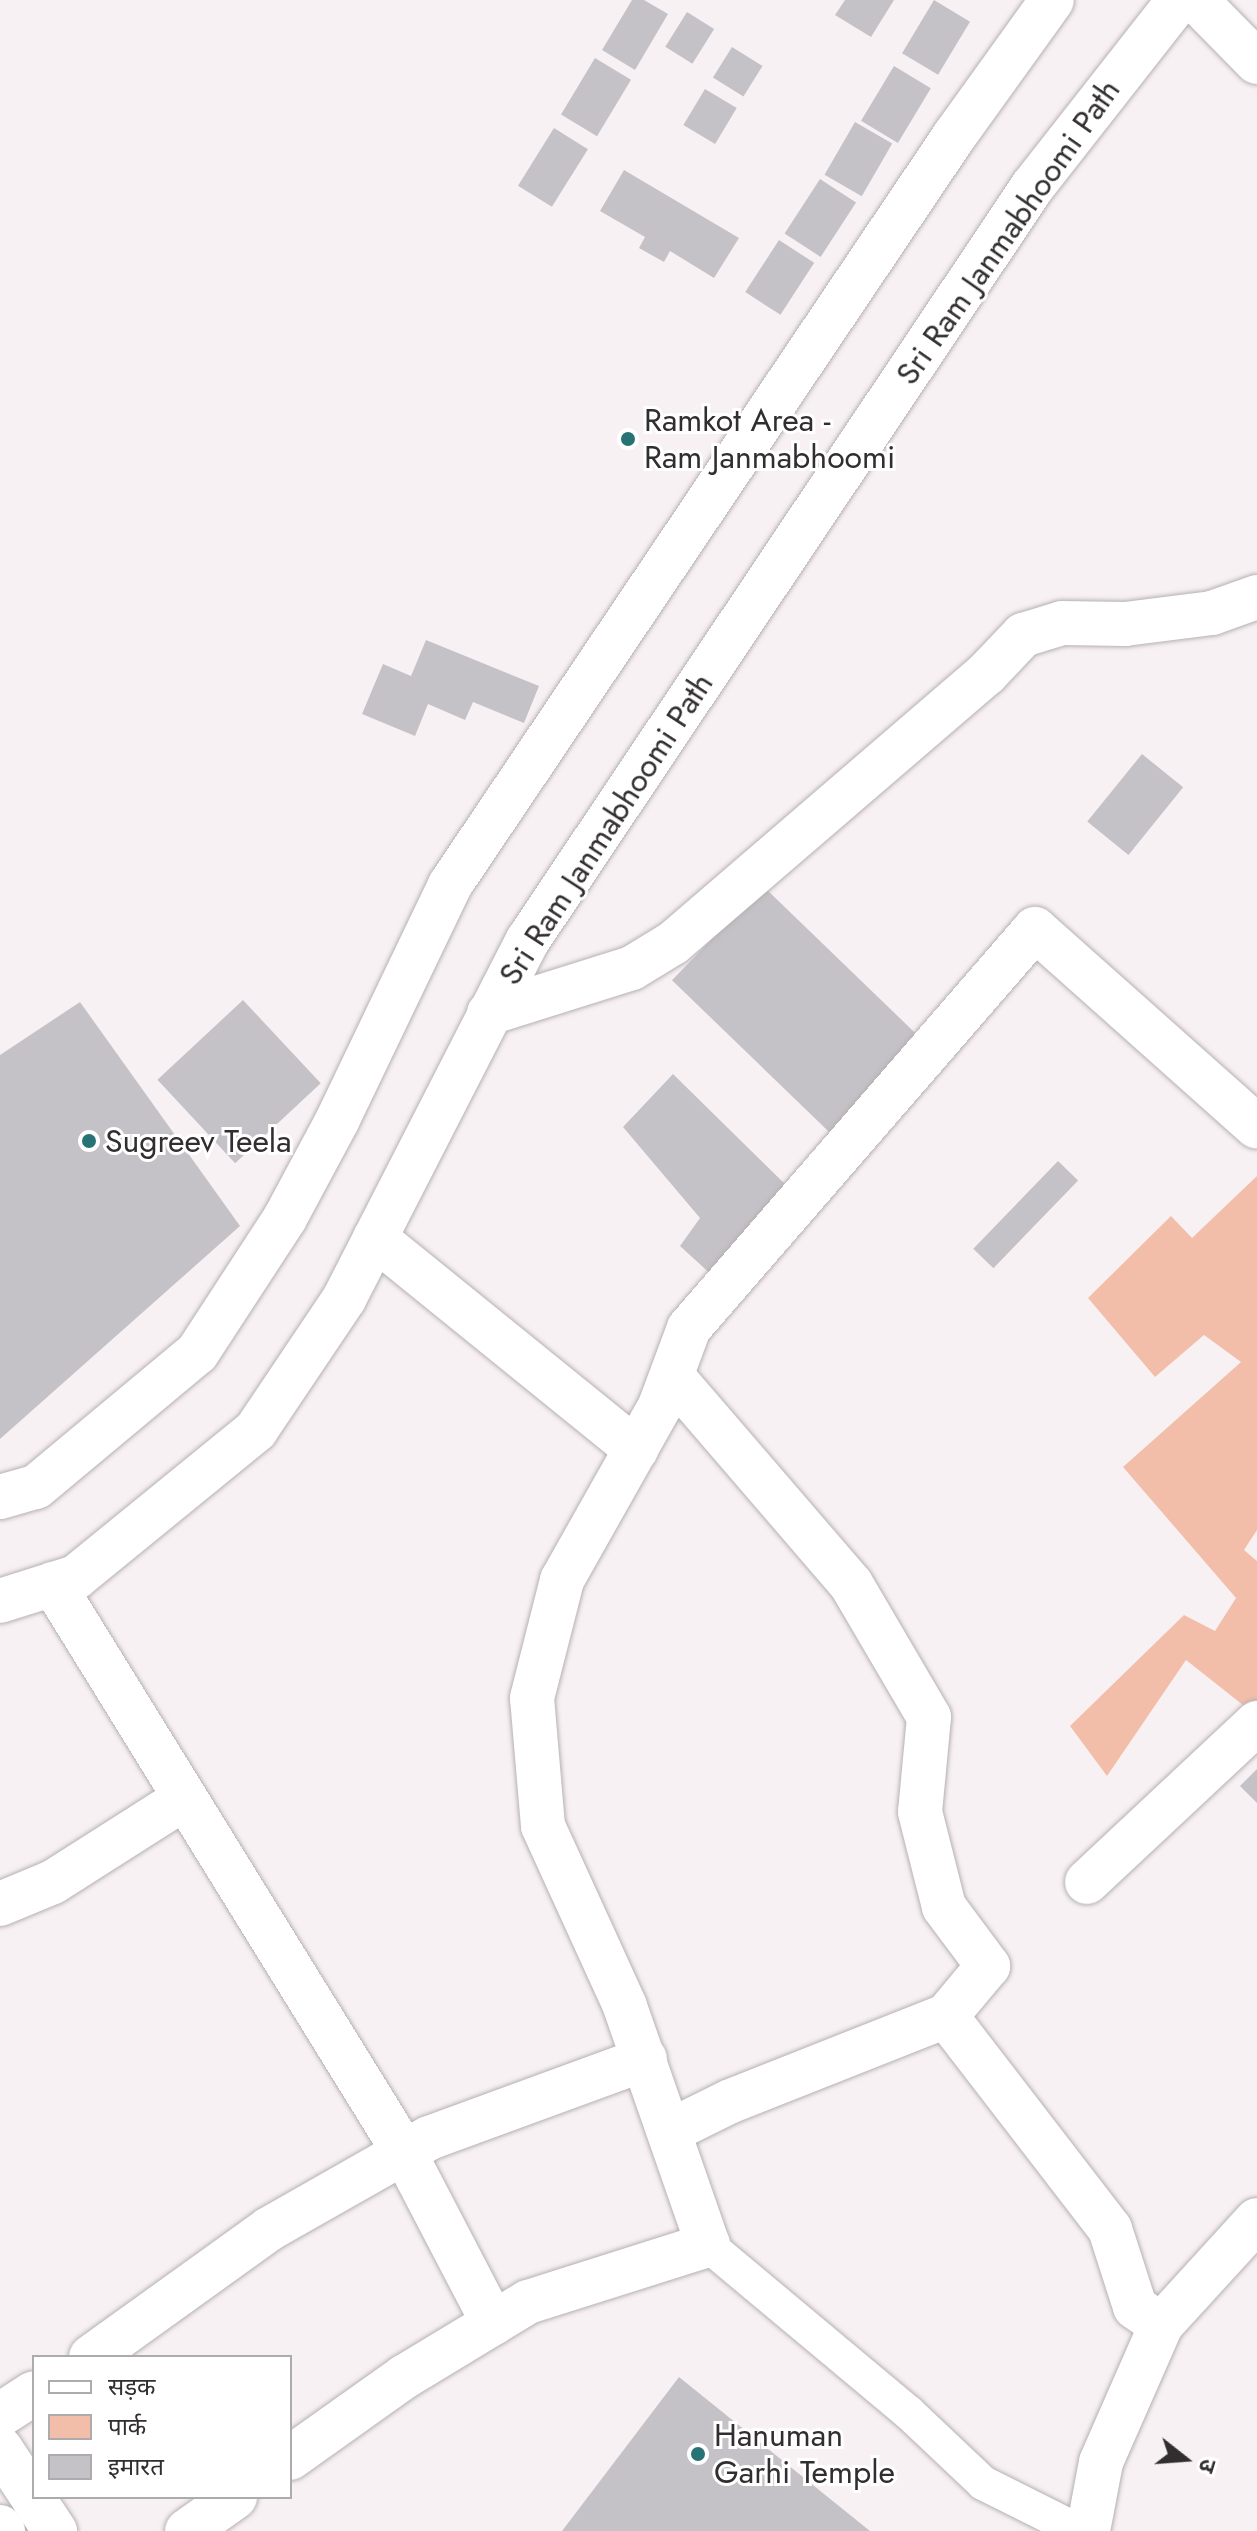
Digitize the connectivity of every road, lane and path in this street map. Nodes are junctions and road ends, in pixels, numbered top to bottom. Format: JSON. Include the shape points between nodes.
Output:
{"nodes":[{"id":1,"x":1052,"y":0,"type":"edge"},
{"id":2,"x":1179,"y":0,"type":"edge"},
{"id":3,"x":1196,"y":0,"type":"edge"},
{"id":4,"x":1257,"y":62,"type":"edge"},
{"id":5,"x":1257,"y":597,"type":"edge"},
{"id":6,"x":489,"y":1013,"type":"junction"},
{"id":7,"x":1257,"y":1127,"type":"edge"},
{"id":8,"x":375,"y":1238,"type":"junction"},
{"id":9,"x":672,"y":1376,"type":"junction"},
{"id":10,"x":636,"y":1449,"type":"junction"},
{"id":11,"x":0,"y":1497,"type":"edge"},
{"id":12,"x":53,"y":1584,"type":"junction"},
{"id":13,"x":0,"y":1601,"type":"edge"},
{"id":14,"x":1257,"y":1723,"type":"edge"},
{"id":15,"x":185,"y":1798,"type":"junction"},
{"id":16,"x":1087,"y":1882,"type":"dead end"},
{"id":17,"x":0,"y":1904,"type":"edge"},
{"id":18,"x":946,"y":2016,"type":"junction"},
{"id":19,"x":645,"y":2059,"type":"junction"},
{"id":20,"x":672,"y":2130,"type":"junction"},
{"id":21,"x":404,"y":2152,"type":"junction"},
{"id":22,"x":1257,"y":2220,"type":"edge"},
{"id":23,"x":708,"y":2245,"type":"junction"},
{"id":24,"x":493,"y":2323,"type":"junction"},
{"id":25,"x":1161,"y":2325,"type":"junction"},
{"id":26,"x":94,"y":2355,"type":"edge"},
{"id":27,"x":32,"y":2394,"type":"edge"},
{"id":28,"x":0,"y":2415,"type":"edge"},
{"id":29,"x":0,"y":2448,"type":"edge"},
{"id":30,"x":292,"y":2457,"type":"edge"},
{"id":31,"x":32,"y":2496,"type":"edge"},
{"id":32,"x":34,"y":2499,"type":"edge"},
{"id":33,"x":232,"y":2499,"type":"edge"},
{"id":34,"x":55,"y":2531,"type":"edge"},
{"id":35,"x":187,"y":2531,"type":"edge"},
{"id":36,"x":1079,"y":2531,"type":"edge"},
{"id":37,"x":1088,"y":2531,"type":"edge"}],
"edges":[{"from":1,"to":11,"type":"street","via":[[883,240],[450,885],[285,1218],[197,1353],[36,1487]]},
{"from":2,"to":6,"type":"street","name":"Sri Ram Janmabhoomi Path","via":[[1033,186],[528,940]]},
{"from":3,"to":4,"type":"street"},
{"from":5,"to":6,"type":"street","via":[[1212,613],[1125,624],[1062,623],[1023,635],[986,674],[673,943],[632,968]]},
{"from":6,"to":8,"type":"street","name":"Sri Ram Janmabhoomi Path"},
{"from":7,"to":9,"type":"street","via":[[1035,929],[689,1328]]},
{"from":8,"to":10,"type":"street"},
{"from":8,"to":12,"type":"street","name":"Sri Ram Janmabhoomi Path","via":[[344,1299],[256,1430],[76,1577]]},
{"from":9,"to":10,"type":"street"},
{"from":9,"to":18,"type":"street","via":[[851,1584],[929,1717],[920,1812],[944,1907],[988,1966]]},
{"from":10,"to":19,"type":"street","via":[[562,1580],[532,1698],[543,1826]]},
{"from":12,"to":13,"type":"street","name":"Sri Ram Janmabhoomi Path"},
{"from":12,"to":15,"type":"street"},
{"from":14,"to":16,"type":"street"},
{"from":15,"to":17,"type":"street","via":[[53,1882]]},
{"from":15,"to":21,"type":"street"},
{"from":18,"to":20,"type":"street","via":[[731,2101]]},
{"from":18,"to":25,"type":"street","via":[[1110,2229],[1135,2307]]},
{"from":19,"to":20,"type":"street"},
{"from":19,"to":21,"type":"street","via":[[429,2138]]},
{"from":20,"to":23,"type":"street"},
{"from":21,"to":24,"type":"street"},
{"from":21,"to":26,"type":"street","via":[[269,2229]]},
{"from":22,"to":25,"type":"street"},
{"from":23,"to":24,"type":"street","via":[[528,2302]]},
{"from":23,"to":36,"type":"street","via":[[897,2403],[983,2483]]},
{"from":24,"to":30,"type":"street","via":[[404,2377]]},
{"from":25,"to":37,"type":"street","via":[[1101,2462]]},
{"from":27,"to":28,"type":"street"},
{"from":29,"to":31,"type":"street"},
{"from":32,"to":34,"type":"street"},
{"from":33,"to":35,"type":"street"}]}
